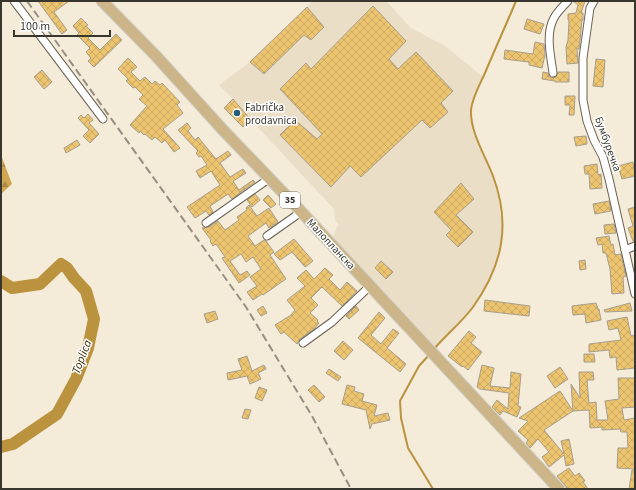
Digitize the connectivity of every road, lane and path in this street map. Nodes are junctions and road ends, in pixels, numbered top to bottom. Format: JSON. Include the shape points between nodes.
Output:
{"nodes":[{"id":1,"x":14,"y":1,"type":"edge"},
{"id":2,"x":102,"y":1,"type":"edge"},
{"id":3,"x":106,"y":1,"type":"edge"},
{"id":4,"x":568,"y":1,"type":"edge"},
{"id":5,"x":594,"y":1,"type":"edge"},
{"id":6,"x":117,"y":16,"type":"junction"},
{"id":7,"x":553,"y":74,"type":"dead end"},
{"id":8,"x":103,"y":119,"type":"dead end"},
{"id":9,"x":270,"y":178,"type":"junction"},
{"id":10,"x":301,"y":212,"type":"junction"},
{"id":11,"x":206,"y":223,"type":"dead end"},
{"id":12,"x":267,"y":236,"type":"dead end"},
{"id":13,"x":635,"y":246,"type":"edge"},
{"id":14,"x":625,"y":250,"type":"junction"},
{"id":15,"x":370,"y":286,"type":"junction"},
{"id":16,"x":635,"y":294,"type":"edge"},
{"id":17,"x":303,"y":343,"type":"dead end"},
{"id":18,"x":558,"y":489,"type":"edge"}],
"edges":[{"from":1,"to":8,"type":"street"},
{"from":2,"to":6,"type":"main road","name":"Малопланска","number":"35"},
{"from":3,"to":6,"type":"main road"},
{"from":4,"to":7,"type":"street","via":[[554,17],[551,26]]},
{"from":5,"to":14,"type":"street","name":"Бумбуречка","via":[[590,8],[582,58],[583,100],[594,140],[604,157]]},
{"from":6,"to":9,"type":"main road","name":"Малопланска","number":"35"},
{"from":9,"to":10,"type":"main road","name":"Малопланска","number":"35"},
{"from":9,"to":11,"type":"street"},
{"from":10,"to":12,"type":"street"},
{"from":10,"to":15,"type":"main road","name":"Малопланска","number":"35"},
{"from":13,"to":14,"type":"street"},
{"from":14,"to":16,"type":"street","name":"Бумбуречка"},
{"from":15,"to":17,"type":"street","via":[[332,322]]},
{"from":15,"to":18,"type":"main road","name":"Малопланска","number":"35"}]}
